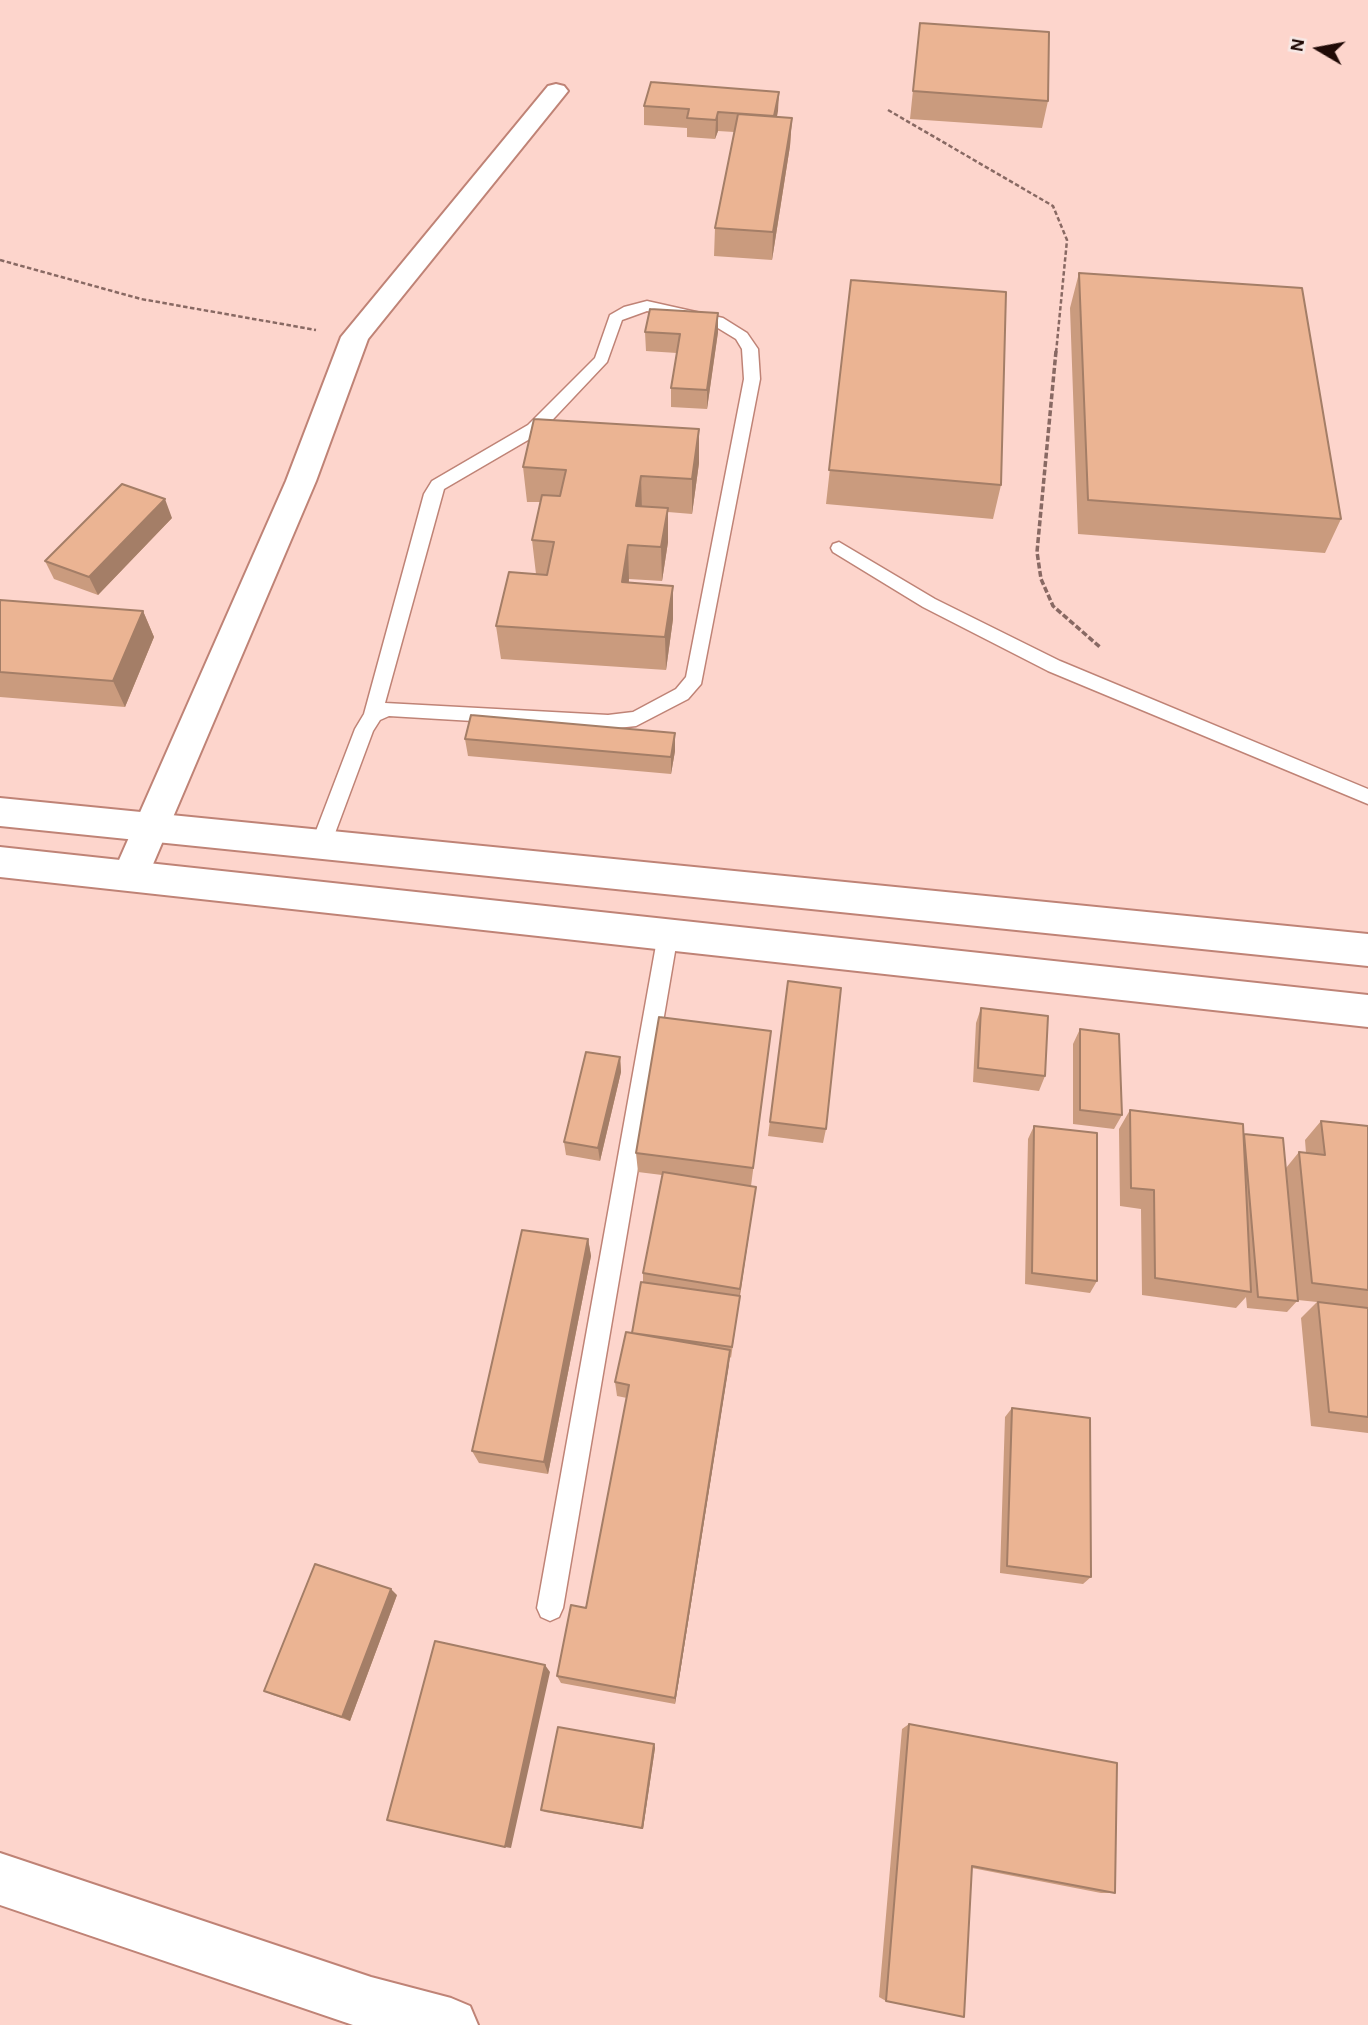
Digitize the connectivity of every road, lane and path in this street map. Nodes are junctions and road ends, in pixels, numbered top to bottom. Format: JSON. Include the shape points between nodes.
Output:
{"nodes":[{"id":1,"x":556,"y":91,"type":"dead end"},
{"id":2,"x":888,"y":110,"type":"dead end"},
{"id":3,"x":0,"y":260,"type":"edge"},
{"id":4,"x":355,"y":337,"type":"junction"},
{"id":5,"x":839,"y":548,"type":"dead end"},
{"id":6,"x":1105,"y":652,"type":"dead end"},
{"id":7,"x":373,"y":715,"type":"junction"},
{"id":8,"x":1368,"y":797,"type":"edge"},
{"id":9,"x":0,"y":812,"type":"edge"},
{"id":10,"x":150,"y":827,"type":"junction"},
{"id":11,"x":321,"y":844,"type":"junction"},
{"id":12,"x":0,"y":862,"type":"edge"},
{"id":13,"x":130,"y":876,"type":"junction"},
{"id":14,"x":668,"y":934,"type":"junction"},
{"id":15,"x":1368,"y":950,"type":"edge"},
{"id":16,"x":1368,"y":1011,"type":"edge"},
{"id":17,"x":550,"y":1608,"type":"dead end"},
{"id":18,"x":0,"y":1878,"type":"edge"},
{"id":19,"x":451,"y":2025,"type":"edge"}],
"edges":[{"from":1,"to":4,"type":"street"},
{"from":2,"to":6,"type":"path","via":[[1053,206],[1067,240],[1037,552],[1041,579],[1053,606]]},
{"from":3,"to":4,"type":"path","via":[[141,299]]},
{"from":4,"to":10,"type":"street","via":[[301,481]]},
{"from":5,"to":8,"type":"lane","via":[[929,603],[1054,666]]},
{"from":7,"to":7,"type":"lane","via":[[388,709],[608,722],[636,719],[682,694],[695,679],[752,379],[750,349],[742,336],[718,321],[647,306],[629,310],[615,318],[602,359],[534,429],[438,485]]},
{"from":7,"to":11,"type":"lane"},
{"from":9,"to":10,"type":"street"},
{"from":10,"to":11,"type":"street"},
{"from":10,"to":13,"type":"street"},
{"from":11,"to":15,"type":"street"},
{"from":12,"to":13,"type":"street"},
{"from":13,"to":14,"type":"street"},
{"from":14,"to":16,"type":"street"},
{"from":14,"to":17,"type":"lane"},
{"from":18,"to":19,"type":"street","via":[[371,2004]]}]}
